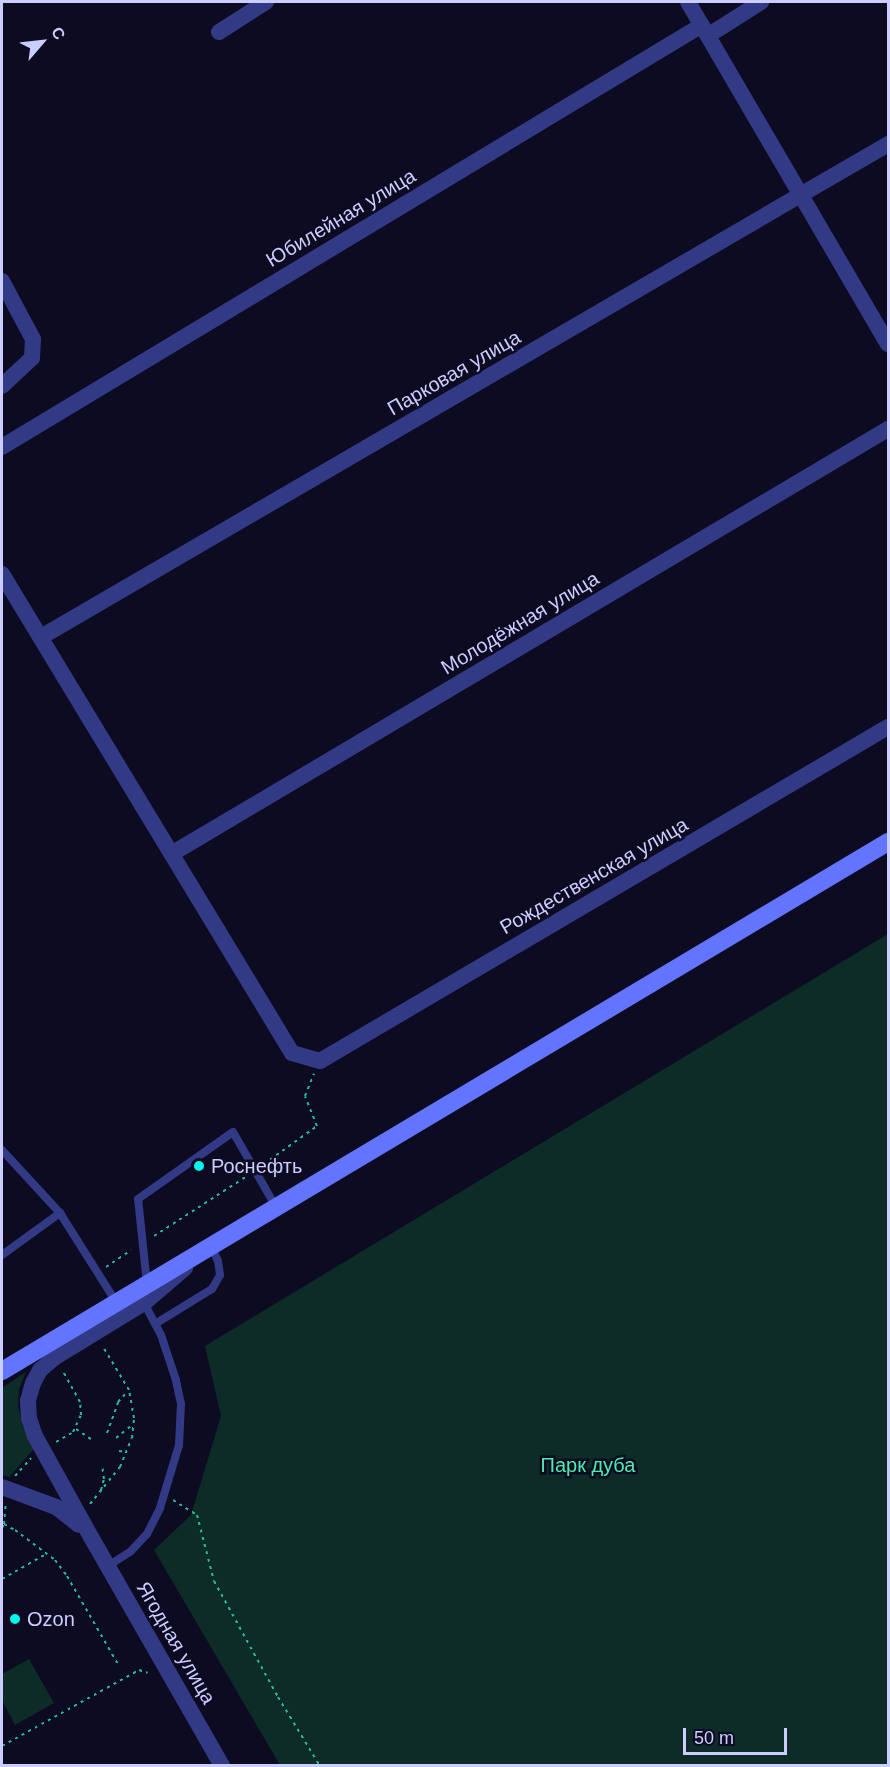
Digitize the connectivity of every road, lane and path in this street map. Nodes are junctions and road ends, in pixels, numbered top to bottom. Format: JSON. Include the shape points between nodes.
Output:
{"nodes":[{"id":1,"x":266,"y":2,"type":"edge"},
{"id":2,"x":688,"y":2,"type":"edge"},
{"id":3,"x":761,"y":2,"type":"edge"},
{"id":4,"x":705,"y":30,"type":"junction"},
{"id":5,"x":219,"y":32,"type":"dead end"},
{"id":6,"x":888,"y":144,"type":"edge"},
{"id":7,"x":802,"y":196,"type":"junction"},
{"id":8,"x":2,"y":281,"type":"edge"},
{"id":9,"x":888,"y":344,"type":"edge"},
{"id":10,"x":2,"y":386,"type":"edge"},
{"id":11,"x":888,"y":429,"type":"edge"},
{"id":12,"x":2,"y":447,"type":"edge"},
{"id":13,"x":2,"y":574,"type":"edge"},
{"id":14,"x":41,"y":637,"type":"junction"},
{"id":15,"x":888,"y":727,"type":"edge"},
{"id":16,"x":888,"y":842,"type":"edge"},
{"id":17,"x":173,"y":853,"type":"junction"},
{"id":18,"x":320,"y":1061,"type":"junction"},
{"id":19,"x":2,"y":1150,"type":"edge"},
{"id":20,"x":255,"y":1170,"type":"junction"},
{"id":21,"x":276,"y":1206,"type":"junction"},
{"id":22,"x":60,"y":1213,"type":"junction"},
{"id":23,"x":142,"y":1243,"type":"junction"},
{"id":24,"x":210,"y":1246,"type":"junction"},
{"id":25,"x":2,"y":1254,"type":"edge"},
{"id":26,"x":96,"y":1273,"type":"junction"},
{"id":27,"x":147,"y":1284,"type":"junction"},
{"id":28,"x":116,"y":1302,"type":"junction"},
{"id":29,"x":144,"y":1304,"type":"junction"},
{"id":30,"x":155,"y":1323,"type":"junction"},
{"id":31,"x":99,"y":1340,"type":"dead end"},
{"id":32,"x":59,"y":1365,"type":"dead end"},
{"id":33,"x":3,"y":1369,"type":"edge"},
{"id":34,"x":129,"y":1390,"type":"junction"},
{"id":35,"x":134,"y":1424,"type":"junction"},
{"id":36,"x":76,"y":1429,"type":"junction"},
{"id":37,"x":107,"y":1433,"type":"dead end"},
{"id":38,"x":91,"y":1438,"type":"dead end"},
{"id":39,"x":116,"y":1438,"type":"dead end"},
{"id":40,"x":49,"y":1446,"type":"dead end"},
{"id":41,"x":119,"y":1451,"type":"dead end"},
{"id":42,"x":127,"y":1452,"type":"junction"},
{"id":43,"x":34,"y":1455,"type":"dead end"},
{"id":44,"x":102,"y":1464,"type":"dead end"},
{"id":45,"x":7,"y":1488,"type":"edge"},
{"id":46,"x":99,"y":1495,"type":"junction"},
{"id":47,"x":165,"y":1495,"type":"junction"},
{"id":48,"x":87,"y":1507,"type":"dead end"},
{"id":49,"x":2,"y":1526,"type":"edge"},
{"id":50,"x":93,"y":1541,"type":"junction"},
{"id":51,"x":46,"y":1554,"type":"junction"},
{"id":52,"x":108,"y":1566,"type":"junction"},
{"id":53,"x":2,"y":1579,"type":"edge"},
{"id":54,"x":119,"y":1666,"type":"dead end"},
{"id":55,"x":148,"y":1673,"type":"dead end"},
{"id":56,"x":2,"y":1746,"type":"edge"},
{"id":57,"x":222,"y":1766,"type":"edge"},
{"id":58,"x":320,"y":1766,"type":"edge"}],
"edges":[{"from":1,"to":5,"type":"street"},
{"from":2,"to":4,"type":"street"},
{"from":3,"to":4,"type":"street","name":"Юбилейная улица"},
{"from":4,"to":7,"type":"street"},
{"from":4,"to":12,"type":"street","name":"Юбилейная улица"},
{"from":6,"to":7,"type":"street","name":"Парковая улица"},
{"from":7,"to":9,"type":"street"},
{"from":7,"to":14,"type":"street","name":"Парковая улица"},
{"from":8,"to":10,"type":"street","via":[[33,339],[32,358]]},
{"from":11,"to":17,"type":"street","name":"Молодёжная улица"},
{"from":13,"to":14,"type":"street"},
{"from":14,"to":17,"type":"street"},
{"from":15,"to":18,"type":"street","name":"Рождественская улица"},
{"from":16,"to":21,"type":"main road"},
{"from":17,"to":18,"type":"street","via":[[292,1053]]},
{"from":18,"to":20,"type":"path","via":[[305,1096],[317,1126]]},
{"from":19,"to":22,"type":"lane"},
{"from":20,"to":21,"type":"lane"},
{"from":20,"to":23,"type":"path"},
{"from":20,"to":23,"type":"lane","via":[[234,1132],[138,1199]]},
{"from":21,"to":24,"type":"main road"},
{"from":22,"to":25,"type":"lane"},
{"from":22,"to":26,"type":"lane"},
{"from":23,"to":26,"type":"path"},
{"from":23,"to":27,"type":"lane"},
{"from":24,"to":27,"type":"main road"},
{"from":24,"to":29,"type":"street"},
{"from":24,"to":30,"type":"lane","via":[[220,1275],[212,1289]]},
{"from":26,"to":28,"type":"lane"},
{"from":27,"to":28,"type":"main road"},
{"from":28,"to":33,"type":"main road"},
{"from":29,"to":30,"type":"lane"},
{"from":29,"to":50,"type":"street","via":[[54,1358],[37,1377],[28,1401],[35,1436]]},
{"from":30,"to":47,"type":"lane","via":[[177,1380],[181,1404],[179,1445]]},
{"from":31,"to":34,"type":"path"},
{"from":32,"to":36,"type":"path","via":[[80,1402]]},
{"from":34,"to":35,"type":"path"},
{"from":34,"to":37,"type":"path","via":[[118,1402]]},
{"from":35,"to":39,"type":"path"},
{"from":35,"to":42,"type":"path"},
{"from":36,"to":38,"type":"path"},
{"from":36,"to":40,"type":"path"},
{"from":41,"to":42,"type":"path"},
{"from":42,"to":46,"type":"path"},
{"from":43,"to":45,"type":"path"},
{"from":44,"to":46,"type":"path","via":[[105,1479]]},
{"from":45,"to":49,"type":"path"},
{"from":45,"to":50,"type":"street","via":[[64,1512]]},
{"from":46,"to":48,"type":"path"},
{"from":47,"to":52,"type":"lane","via":[[147,1534]]},
{"from":47,"to":58,"type":"path","via":[[197,1515],[214,1581]]},
{"from":49,"to":51,"type":"path"},
{"from":50,"to":52,"type":"street","name":"Ягодная улица"},
{"from":51,"to":53,"type":"path"},
{"from":51,"to":54,"type":"path","via":[[68,1576]]},
{"from":52,"to":57,"type":"street","name":"Ягодная улица"},
{"from":55,"to":56,"type":"path","via":[[139,1670]]}]}
